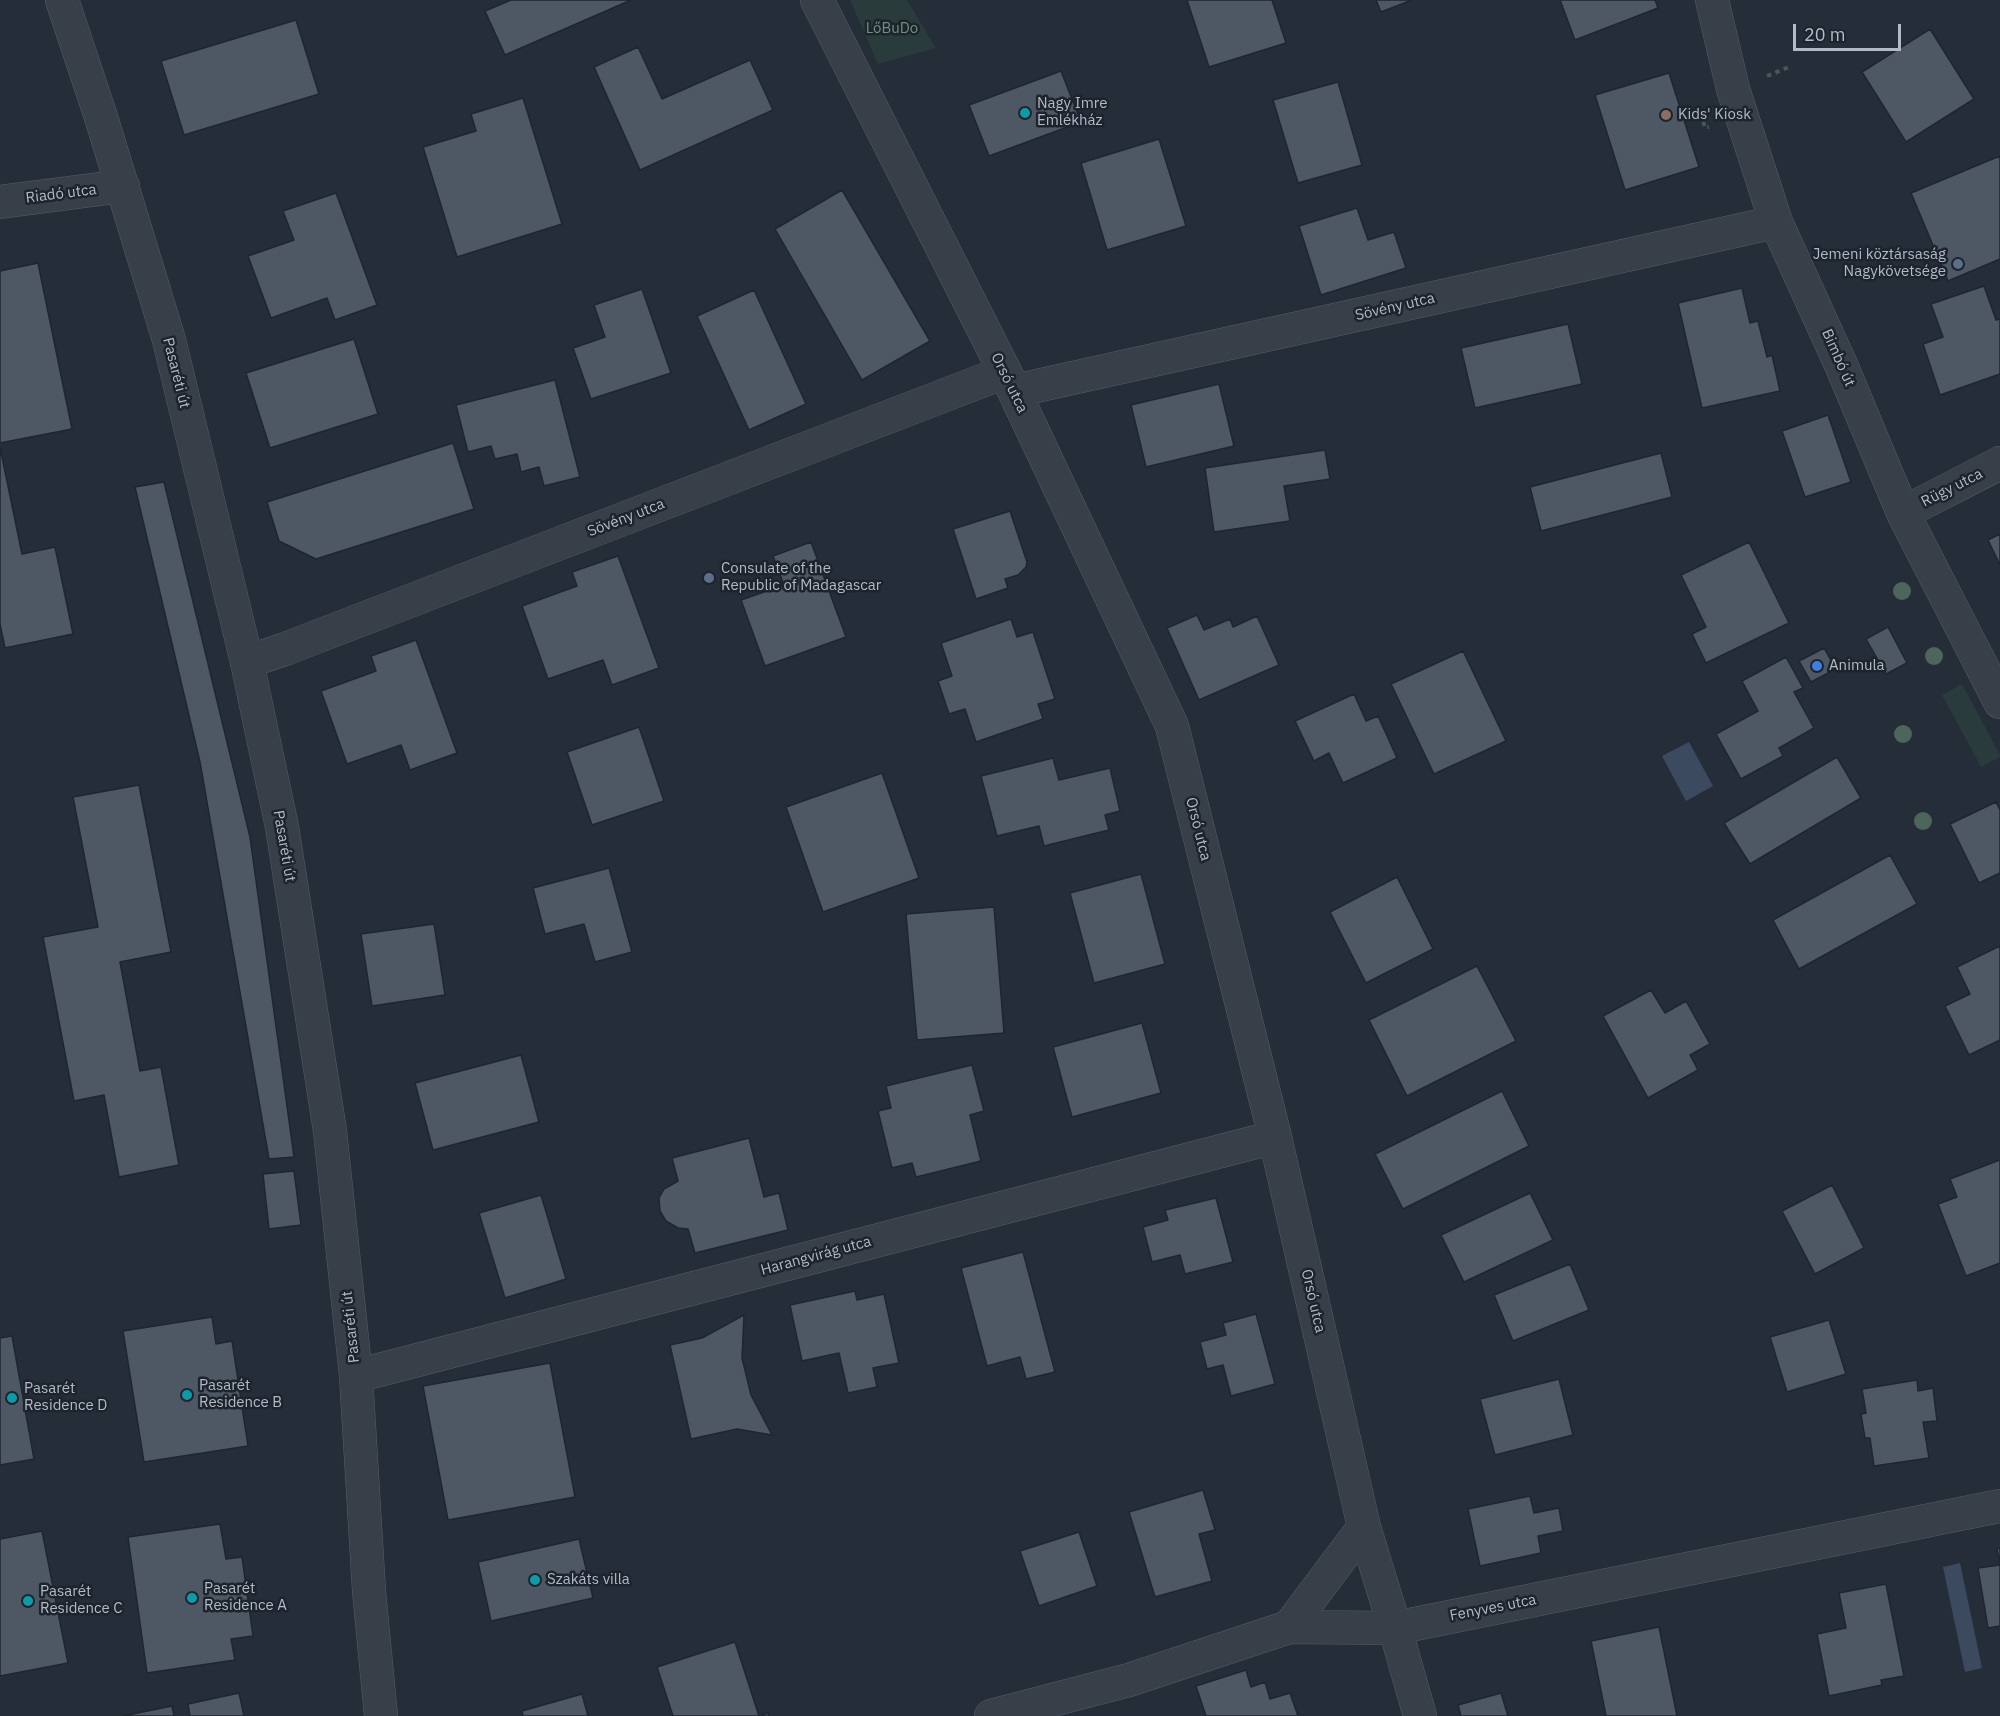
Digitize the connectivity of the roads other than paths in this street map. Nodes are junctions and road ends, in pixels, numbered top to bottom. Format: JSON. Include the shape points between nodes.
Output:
{"nodes":[{"id":1,"x":62,"y":0,"type":"edge"},
{"id":2,"x":817,"y":0,"type":"edge"},
{"id":3,"x":1712,"y":0,"type":"edge"},
{"id":4,"x":123,"y":186,"type":"junction"},
{"id":5,"x":0,"y":202,"type":"edge"},
{"id":6,"x":1776,"y":222,"type":"junction"},
{"id":7,"x":1009,"y":382,"type":"junction"},
{"id":8,"x":2000,"y":463,"type":"edge"},
{"id":9,"x":1903,"y":513,"type":"junction"},
{"id":10,"x":248,"y":662,"type":"junction"},
{"id":11,"x":2000,"y":702,"type":"edge"},
{"id":12,"x":1275,"y":1137,"type":"junction"},
{"id":13,"x":356,"y":1376,"type":"junction"},
{"id":14,"x":2000,"y":1506,"type":"edge"},
{"id":15,"x":1364,"y":1527,"type":"junction"},
{"id":16,"x":1289,"y":1627,"type":"junction"},
{"id":17,"x":1395,"y":1628,"type":"junction"},
{"id":18,"x":381,"y":1716,"type":"edge"},
{"id":19,"x":991,"y":1716,"type":"edge"},
{"id":20,"x":1420,"y":1716,"type":"edge"}],
"edges":[{"from":1,"to":4,"type":"street","name":"Pasaréti út"},
{"from":2,"to":7,"type":"street","name":"Orsó utca"},
{"from":3,"to":6,"type":"street","name":"Bimbó út","via":[[1732,89]]},
{"from":4,"to":5,"type":"street","name":"Riadó utca"},
{"from":4,"to":10,"type":"street","name":"Pasaréti út","via":[[169,340]]},
{"from":6,"to":7,"type":"street","name":"Sövény utca"},
{"from":6,"to":9,"type":"street","name":"Bimbó út"},
{"from":7,"to":10,"type":"street","name":"Sövény utca"},
{"from":7,"to":12,"type":"street","name":"Orsó utca","via":[[1172,726]]},
{"from":8,"to":9,"type":"street","name":"Rügy utca"},
{"from":9,"to":11,"type":"street","name":"Bimbó út"},
{"from":10,"to":13,"type":"street","name":"Pasaréti út","via":[[282,827],[330,1131]]},
{"from":12,"to":13,"type":"street","name":"Harangvirág utca"},
{"from":12,"to":15,"type":"street","name":"Orsó utca"},
{"from":13,"to":18,"type":"street","name":"Pasaréti út"},
{"from":14,"to":17,"type":"street","name":"Fenyves utca"},
{"from":15,"to":16,"type":"street"},
{"from":15,"to":17,"type":"street","name":"Orsó utca"},
{"from":16,"to":17,"type":"street","name":"Fenyves utca"},
{"from":16,"to":19,"type":"street","name":"Fenyves utca","via":[[1128,1680]]},
{"from":17,"to":20,"type":"street","name":"Orsó utca"}]}
